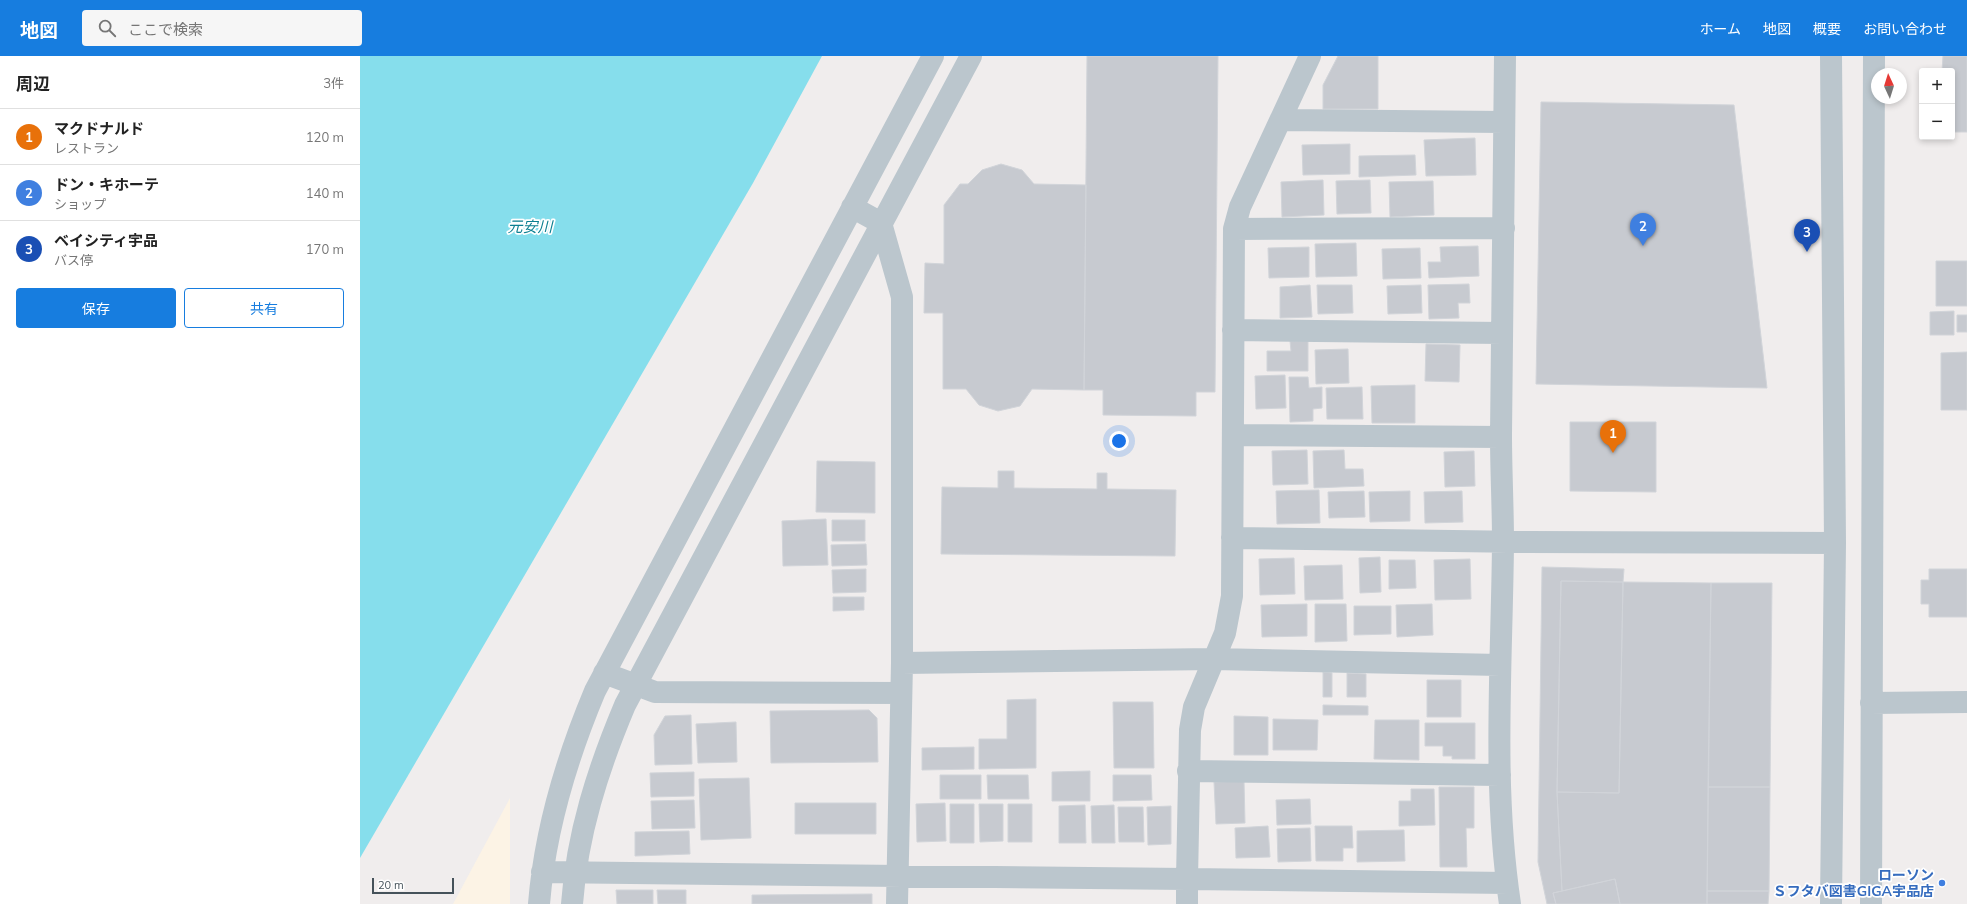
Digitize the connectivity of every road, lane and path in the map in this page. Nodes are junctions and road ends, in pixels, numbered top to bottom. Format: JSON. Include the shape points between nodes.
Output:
{"nodes":[{"id":1,"x":933,"y":56,"type":"edge"},
{"id":2,"x":970,"y":56,"type":"edge"},
{"id":3,"x":1310,"y":56,"type":"edge"},
{"id":4,"x":1505,"y":56,"type":"edge"},
{"id":5,"x":1831,"y":56,"type":"edge"},
{"id":6,"x":1874,"y":56,"type":"edge"},
{"id":7,"x":1281,"y":120,"type":"junction"},
{"id":8,"x":1504,"y":122,"type":"junction"},
{"id":9,"x":852,"y":207,"type":"junction"},
{"id":10,"x":881,"y":223,"type":"junction"},
{"id":11,"x":1504,"y":228,"type":"junction"},
{"id":12,"x":1234,"y":229,"type":"junction"},
{"id":13,"x":1233,"y":330,"type":"junction"},
{"id":14,"x":1502,"y":332,"type":"junction"},
{"id":15,"x":1233,"y":435,"type":"junction"},
{"id":16,"x":1501,"y":437,"type":"junction"},
{"id":17,"x":1232,"y":538,"type":"junction"},
{"id":18,"x":1503,"y":542,"type":"junction"},
{"id":19,"x":1835,"y":543,"type":"junction"},
{"id":20,"x":1214,"y":658,"type":"junction"},
{"id":21,"x":902,"y":663,"type":"junction"},
{"id":22,"x":1500,"y":665,"type":"junction"},
{"id":23,"x":604,"y":673,"type":"junction"},
{"id":24,"x":635,"y":684,"type":"junction"},
{"id":25,"x":901,"y":693,"type":"junction"},
{"id":26,"x":1967,"y":702,"type":"edge"},
{"id":27,"x":1871,"y":703,"type":"junction"},
{"id":28,"x":1188,"y":771,"type":"junction"},
{"id":29,"x":1500,"y":774,"type":"junction"},
{"id":30,"x":542,"y":872,"type":"junction"},
{"id":31,"x":575,"y":873,"type":"junction"},
{"id":32,"x":897,"y":875,"type":"junction"},
{"id":33,"x":1187,"y":879,"type":"junction"},
{"id":34,"x":1509,"y":894,"type":"edge"},
{"id":35,"x":539,"y":904,"type":"edge"},
{"id":36,"x":572,"y":904,"type":"edge"},
{"id":37,"x":897,"y":904,"type":"edge"},
{"id":38,"x":1187,"y":904,"type":"edge"},
{"id":39,"x":1831,"y":904,"type":"edge"},
{"id":40,"x":1871,"y":904,"type":"edge"}],
"edges":[{"from":1,"to":9,"type":"street"},
{"from":2,"to":10,"type":"street"},
{"from":3,"to":7,"type":"street"},
{"from":4,"to":8,"type":"street"},
{"from":5,"to":19,"type":"street"},
{"from":6,"to":27,"type":"street"},
{"from":7,"to":8,"type":"street"},
{"from":7,"to":12,"type":"street","via":[[1240,207]]},
{"from":8,"to":11,"type":"street"},
{"from":9,"to":10,"type":"street"},
{"from":9,"to":23,"type":"street"},
{"from":10,"to":21,"type":"street","via":[[902,297]]},
{"from":10,"to":24,"type":"street"},
{"from":11,"to":12,"type":"street"},
{"from":11,"to":14,"type":"street"},
{"from":12,"to":13,"type":"street"},
{"from":13,"to":14,"type":"street"},
{"from":13,"to":15,"type":"street"},
{"from":14,"to":16,"type":"street"},
{"from":15,"to":16,"type":"street"},
{"from":15,"to":17,"type":"street"},
{"from":16,"to":18,"type":"street"},
{"from":17,"to":18,"type":"street"},
{"from":17,"to":20,"type":"street","via":[[1232,596],[1225,633]]},
{"from":18,"to":19,"type":"street"},
{"from":18,"to":22,"type":"street"},
{"from":19,"to":39,"type":"street"},
{"from":20,"to":21,"type":"street"},
{"from":20,"to":22,"type":"street"},
{"from":20,"to":28,"type":"street","via":[[1194,707]]},
{"from":21,"to":25,"type":"street"},
{"from":22,"to":29,"type":"street"},
{"from":23,"to":24,"type":"street"},
{"from":23,"to":30,"type":"street","via":[[579,728],[565,767],[554,806]]},
{"from":24,"to":25,"type":"street","via":[[655,692]]},
{"from":24,"to":31,"type":"street","via":[[597,776]]},
{"from":25,"to":32,"type":"street"},
{"from":26,"to":27,"type":"street"},
{"from":27,"to":40,"type":"street"},
{"from":28,"to":29,"type":"street"},
{"from":28,"to":33,"type":"street"},
{"from":29,"to":34,"type":"street"},
{"from":30,"to":31,"type":"street"},
{"from":30,"to":35,"type":"street"},
{"from":31,"to":32,"type":"street"},
{"from":31,"to":36,"type":"street"},
{"from":32,"to":33,"type":"street"},
{"from":32,"to":37,"type":"street"},
{"from":33,"to":34,"type":"street"},
{"from":33,"to":38,"type":"street"}]}
